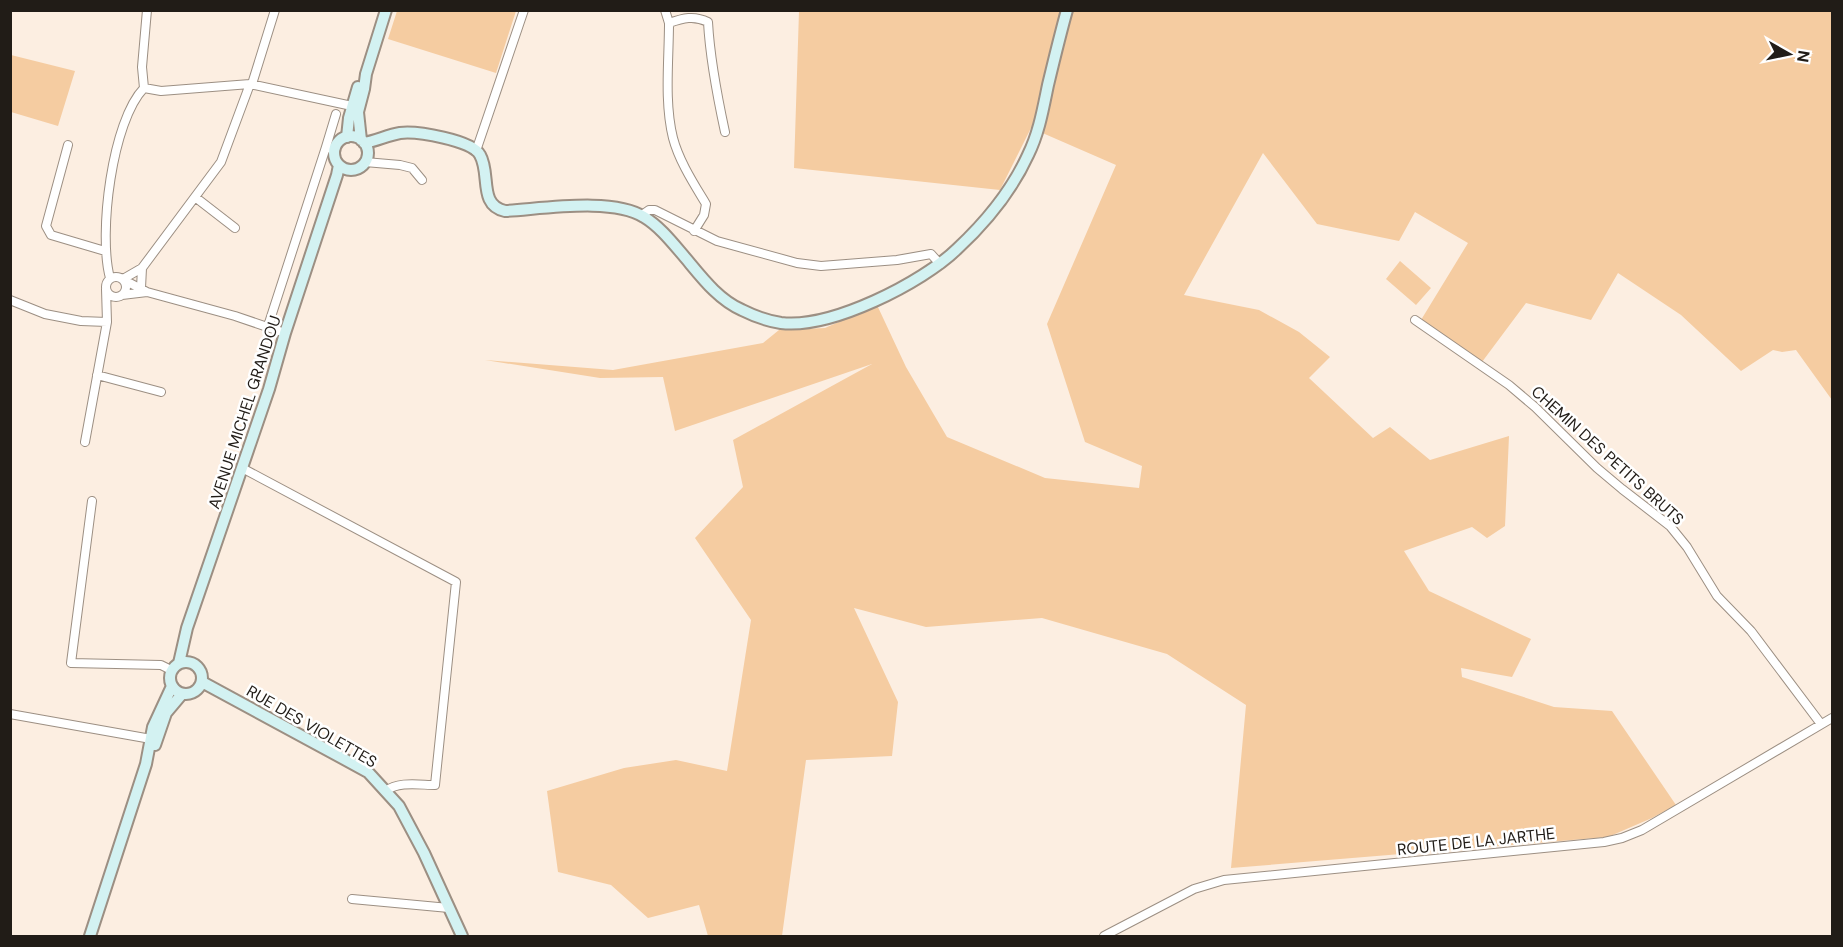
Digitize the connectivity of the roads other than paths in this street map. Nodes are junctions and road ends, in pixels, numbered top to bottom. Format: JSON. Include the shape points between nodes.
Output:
{"nodes":[{"id":1,"x":147,"y":10,"type":"edge"},
{"id":2,"x":275,"y":10,"type":"edge"},
{"id":3,"x":386,"y":10,"type":"edge"},
{"id":4,"x":524,"y":10,"type":"edge"},
{"id":5,"x":665,"y":10,"type":"edge"},
{"id":6,"x":1067,"y":10,"type":"edge"},
{"id":7,"x":669,"y":23,"type":"junction"},
{"id":8,"x":366,"y":74,"type":"junction"},
{"id":9,"x":251,"y":84,"type":"junction"},
{"id":10,"x":144,"y":88,"type":"junction"},
{"id":11,"x":337,"y":103,"type":"junction"},
{"id":12,"x":352,"y":106,"type":"junction"},
{"id":13,"x":336,"y":114,"type":"dead end"},
{"id":14,"x":349,"y":118,"type":"junction"},
{"id":15,"x":359,"y":128,"type":"junction"},
{"id":16,"x":725,"y":132,"type":"dead end"},
{"id":17,"x":346,"y":137,"type":"junction"},
{"id":18,"x":68,"y":145,"type":"dead end"},
{"id":19,"x":330,"y":148,"type":"junction"},
{"id":20,"x":365,"y":149,"type":"junction"},
{"id":21,"x":476,"y":150,"type":"junction"},
{"id":22,"x":339,"y":165,"type":"junction"},
{"id":23,"x":349,"y":170,"type":"junction"},
{"id":24,"x":422,"y":180,"type":"dead end"},
{"id":25,"x":195,"y":197,"type":"junction"},
{"id":26,"x":327,"y":205,"type":"junction"},
{"id":27,"x":642,"y":215,"type":"junction"},
{"id":28,"x":235,"y":228,"type":"dead end"},
{"id":29,"x":694,"y":231,"type":"junction"},
{"id":30,"x":105,"y":251,"type":"junction"},
{"id":31,"x":940,"y":264,"type":"junction"},
{"id":32,"x":142,"y":268,"type":"junction"},
{"id":33,"x":110,"y":278,"type":"junction"},
{"id":34,"x":123,"y":279,"type":"junction"},
{"id":35,"x":106,"y":289,"type":"junction"},
{"id":36,"x":144,"y":290,"type":"junction"},
{"id":37,"x":118,"y":296,"type":"junction"},
{"id":38,"x":10,"y":300,"type":"edge"},
{"id":39,"x":1415,"y":320,"type":"dead end"},
{"id":40,"x":107,"y":322,"type":"junction"},
{"id":41,"x":268,"y":326,"type":"junction"},
{"id":42,"x":285,"y":333,"type":"junction"},
{"id":43,"x":97,"y":375,"type":"junction"},
{"id":44,"x":161,"y":392,"type":"dead end"},
{"id":45,"x":85,"y":442,"type":"dead end"},
{"id":46,"x":242,"y":468,"type":"junction"},
{"id":47,"x":92,"y":501,"type":"dead end"},
{"id":48,"x":188,"y":628,"type":"junction"},
{"id":49,"x":194,"y":663,"type":"junction"},
{"id":50,"x":175,"y":666,"type":"junction"},
{"id":51,"x":202,"y":682,"type":"junction"},
{"id":52,"x":172,"y":686,"type":"junction"},
{"id":53,"x":182,"y":694,"type":"junction"},
{"id":54,"x":10,"y":714,"type":"edge"},
{"id":55,"x":1833,"y":718,"type":"edge"},
{"id":56,"x":1821,"y":724,"type":"junction"},
{"id":57,"x":151,"y":739,"type":"junction"},
{"id":58,"x":146,"y":764,"type":"junction"},
{"id":59,"x":386,"y":791,"type":"junction"},
{"id":60,"x":352,"y":899,"type":"dead end"},
{"id":61,"x":449,"y":908,"type":"junction"},
{"id":62,"x":90,"y":936,"type":"edge"},
{"id":63,"x":462,"y":936,"type":"edge"},
{"id":64,"x":1104,"y":936,"type":"edge"}],
"edges":[{"from":1,"to":10,"type":"street"},
{"from":2,"to":9,"type":"street"},
{"from":3,"to":8,"type":"street"},
{"from":4,"to":21,"type":"street"},
{"from":5,"to":7,"type":"street"},
{"from":6,"to":31,"type":"street","via":[[1028,156],[986,219]]},
{"from":7,"to":16,"type":"street","via":[[686,17],[708,22]]},
{"from":7,"to":29,"type":"street","via":[[673,139],[706,204]]},
{"from":8,"to":12,"type":"street","via":[[357,87]]},
{"from":8,"to":15,"type":"street","via":[[358,112]]},
{"from":9,"to":10,"type":"street","via":[[160,91]]},
{"from":9,"to":11,"type":"street"},
{"from":9,"to":25,"type":"street","via":[[221,162]]},
{"from":10,"to":30,"type":"street","via":[[131,105],[111,168]]},
{"from":11,"to":12,"type":"street"},
{"from":11,"to":14,"type":"street"},
{"from":12,"to":14,"type":"street"},
{"from":12,"to":15,"type":"street"},
{"from":13,"to":19,"type":"street"},
{"from":14,"to":17,"type":"street"},
{"from":15,"to":20,"type":"street"},
{"from":17,"to":19,"type":"street"},
{"from":17,"to":20,"type":"street"},
{"from":18,"to":30,"type":"street","via":[[47,231]]},
{"from":19,"to":22,"type":"street"},
{"from":19,"to":41,"type":"street"},
{"from":20,"to":21,"type":"street","via":[[389,136],[410,133]]},
{"from":20,"to":23,"type":"street","via":[[358,168]]},
{"from":20,"to":24,"type":"street","via":[[412,168]]},
{"from":21,"to":27,"type":"street","via":[[483,164],[489,201],[498,209],[606,206]]},
{"from":22,"to":23,"type":"street"},
{"from":22,"to":26,"type":"street","name":"AVENUE MICHEL GRANDOU"},
{"from":23,"to":26,"type":"street","name":"AVENUE MICHEL GRANDOU"},
{"from":25,"to":28,"type":"street"},
{"from":25,"to":32,"type":"street"},
{"from":26,"to":42,"type":"street","name":"AVENUE MICHEL GRANDOU"},
{"from":27,"to":29,"type":"street","via":[[656,210]]},
{"from":27,"to":31,"type":"street","via":[[661,230],[729,304],[781,323],[809,322],[847,311]]},
{"from":29,"to":31,"type":"street","via":[[717,241],[813,265],[931,254]]},
{"from":30,"to":33,"type":"street"},
{"from":32,"to":34,"type":"street"},
{"from":32,"to":36,"type":"street"},
{"from":33,"to":34,"type":"street"},
{"from":33,"to":35,"type":"street"},
{"from":34,"to":36,"type":"street"},
{"from":34,"to":37,"type":"street","via":[[126,286]]},
{"from":35,"to":37,"type":"street"},
{"from":35,"to":40,"type":"street"},
{"from":36,"to":37,"type":"street"},
{"from":36,"to":41,"type":"street"},
{"from":37,"to":40,"type":"street"},
{"from":38,"to":40,"type":"street","via":[[45,314]]},
{"from":39,"to":56,"type":"street","name":"CHEMIN DES PETITS BRUTS","via":[[1509,385],[1605,475],[1670,526],[1717,596],[1751,632]]},
{"from":40,"to":43,"type":"street"},
{"from":41,"to":42,"type":"street"},
{"from":42,"to":46,"type":"street","name":"AVENUE MICHEL GRANDOU"},
{"from":43,"to":44,"type":"street"},
{"from":43,"to":45,"type":"street"},
{"from":46,"to":48,"type":"street","name":"AVENUE MICHEL GRANDOU"},
{"from":46,"to":59,"type":"street","via":[[456,582],[435,786],[405,785]]},
{"from":47,"to":50,"type":"street","via":[[71,663]]},
{"from":48,"to":49,"type":"street","name":"AVENUE MICHEL GRANDOU","via":[[187,646]]},
{"from":48,"to":50,"type":"street","name":"AVENUE MICHEL GRANDOU"},
{"from":49,"to":50,"type":"street"},
{"from":49,"to":51,"type":"street","via":[[201,671]]},
{"from":50,"to":52,"type":"street","via":[[170,678]]},
{"from":51,"to":53,"type":"street","via":[[195,692]]},
{"from":51,"to":59,"type":"street","name":"RUE DES VIOLETTES","via":[[369,772]]},
{"from":52,"to":53,"type":"street"},
{"from":52,"to":57,"type":"street"},
{"from":53,"to":58,"type":"street","via":[[166,713]]},
{"from":54,"to":57,"type":"street"},
{"from":55,"to":56,"type":"street","name":"ROUTE DE LA JARTHE"},
{"from":56,"to":64,"type":"street","name":"ROUTE DE LA JARTHE","via":[[1659,821],[1623,838],[1224,880],[1194,889]]},
{"from":57,"to":58,"type":"street"},
{"from":58,"to":62,"type":"street"},
{"from":59,"to":61,"type":"street","name":"RUE DES VIOLETTES","via":[[399,806]]},
{"from":60,"to":61,"type":"street"},
{"from":61,"to":63,"type":"street","name":"RUE DES VIOLETTES"}]}
